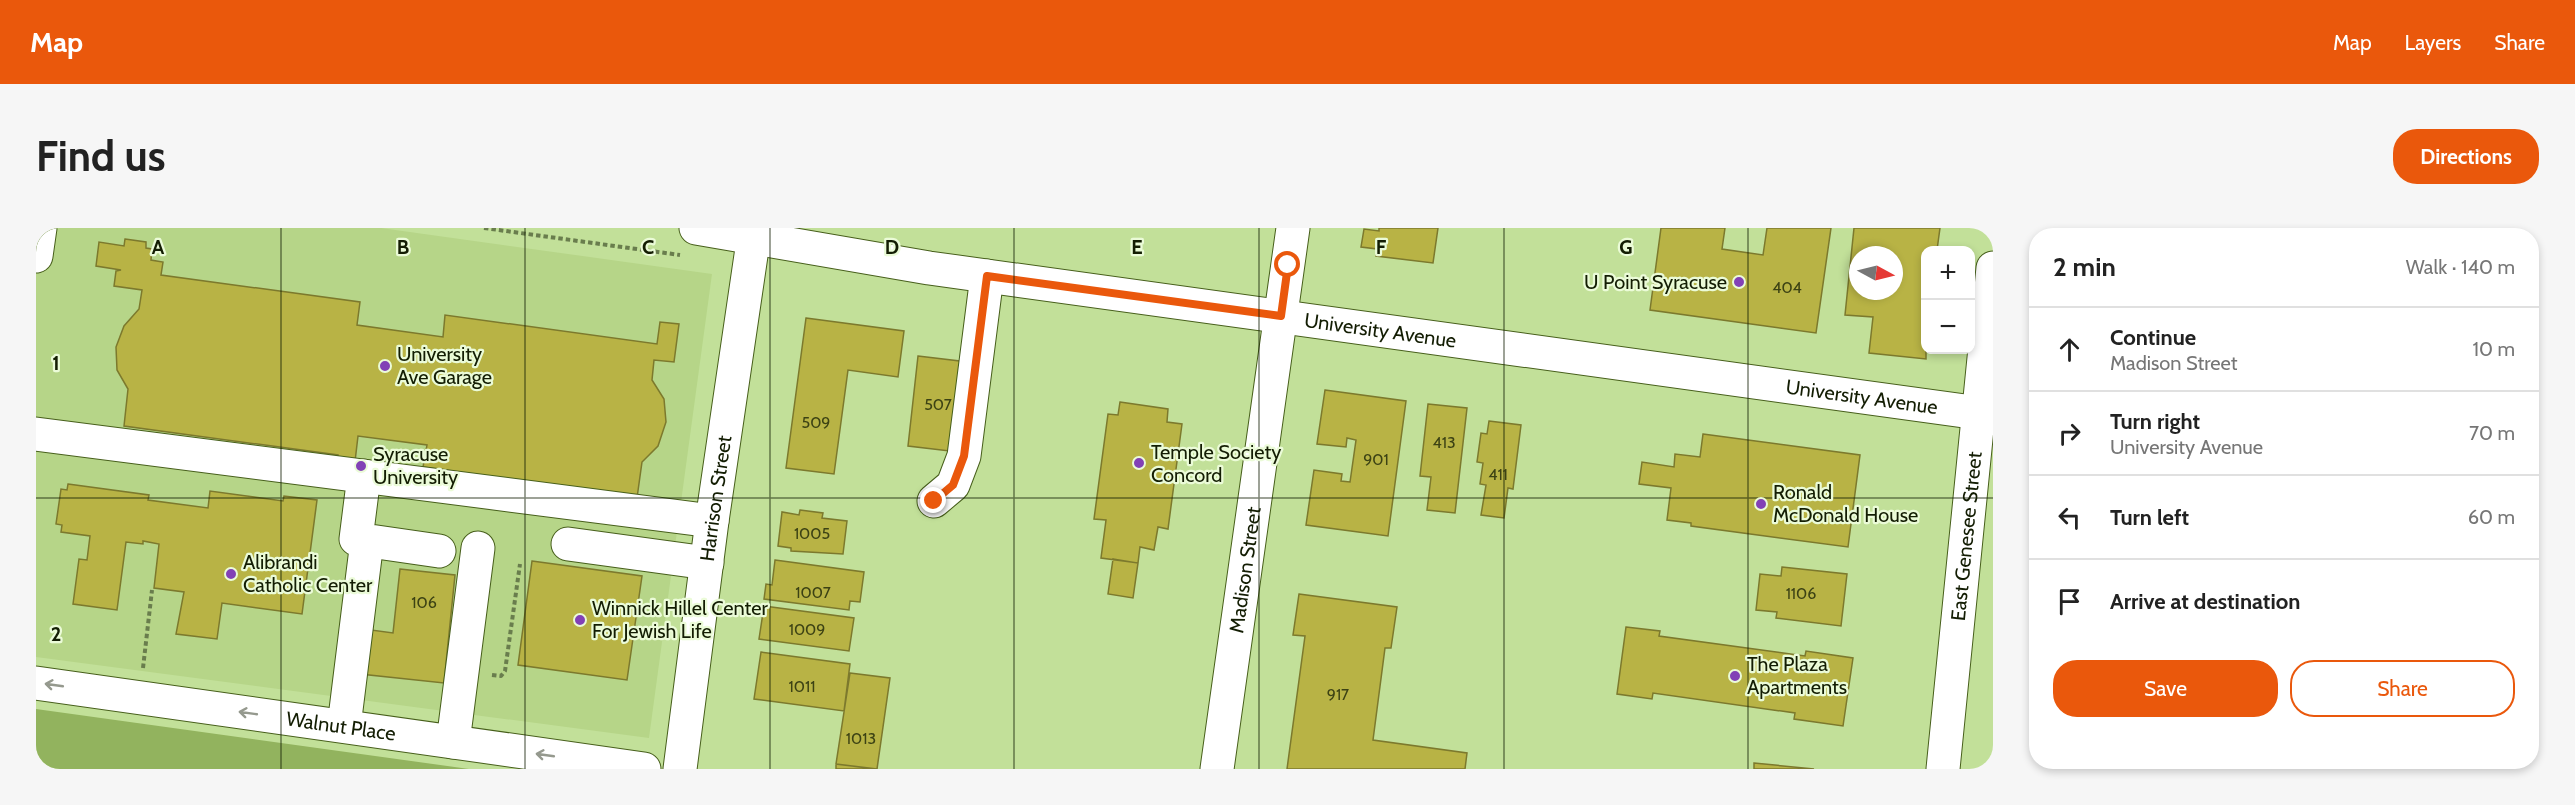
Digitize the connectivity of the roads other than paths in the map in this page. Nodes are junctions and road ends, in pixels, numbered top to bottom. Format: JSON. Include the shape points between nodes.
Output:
{"nodes":[{"id":1,"x":40,"y":228,"type":"edge"},
{"id":2,"x":696,"y":228,"type":"edge"},
{"id":3,"x":1293,"y":228,"type":"edge"},
{"id":4,"x":755,"y":233,"type":"edge"},
{"id":5,"x":36,"y":256,"type":"edge"},
{"id":6,"x":1993,"y":268,"type":"edge"},
{"id":7,"x":987,"y":276,"type":"junction"},
{"id":8,"x":1281,"y":316,"type":"junction"},
{"id":9,"x":1986,"y":414,"type":"edge"},
{"id":10,"x":36,"y":434,"type":"edge"},
{"id":11,"x":364,"y":476,"type":"junction"},
{"id":12,"x":934,"y":501,"type":"dead end"},
{"id":13,"x":712,"y":521,"type":"junction"},
{"id":14,"x":367,"y":541,"type":"junction"},
{"id":15,"x":568,"y":543,"type":"dead end"},
{"id":16,"x":478,"y":548,"type":"dead end"},
{"id":17,"x":439,"y":551,"type":"dead end"},
{"id":18,"x":707,"y":563,"type":"junction"},
{"id":19,"x":36,"y":683,"type":"edge"},
{"id":20,"x":344,"y":726,"type":"junction"},
{"id":21,"x":453,"y":742,"type":"junction"},
{"id":22,"x":644,"y":769,"type":"edge"},
{"id":23,"x":680,"y":769,"type":"edge"},
{"id":24,"x":1217,"y":769,"type":"edge"},
{"id":25,"x":1943,"y":769,"type":"edge"}],
"edges":[{"from":1,"to":5,"type":"street"},
{"from":2,"to":4,"type":"street","name":"University Avenue"},
{"from":3,"to":8,"type":"street","name":"Madison Street"},
{"from":4,"to":7,"type":"street","name":"University Avenue"},
{"from":4,"to":13,"type":"street","name":"Harrison Street"},
{"from":6,"to":9,"type":"street","name":"East Genesee Street"},
{"from":7,"to":8,"type":"street","name":"University Avenue"},
{"from":7,"to":12,"type":"street","via":[[964,456],[953,485]]},
{"from":8,"to":9,"type":"street","name":"University Avenue"},
{"from":8,"to":24,"type":"street","name":"Madison Street"},
{"from":9,"to":25,"type":"street","name":"East Genesee Street"},
{"from":10,"to":11,"type":"street"},
{"from":11,"to":13,"type":"street"},
{"from":11,"to":14,"type":"street","via":[[356,539]]},
{"from":13,"to":18,"type":"street","name":"Harrison Street"},
{"from":14,"to":17,"type":"street"},
{"from":14,"to":20,"type":"street"},
{"from":15,"to":18,"type":"street"},
{"from":16,"to":21,"type":"street"},
{"from":18,"to":23,"type":"street","name":"Harrison Street"},
{"from":20,"to":19,"type":"street","name":"Walnut Place","one_way":true},
{"from":20,"to":21,"type":"street","name":"Walnut Place"},
{"from":22,"to":21,"type":"street","name":"Walnut Place","one_way":true}]}
